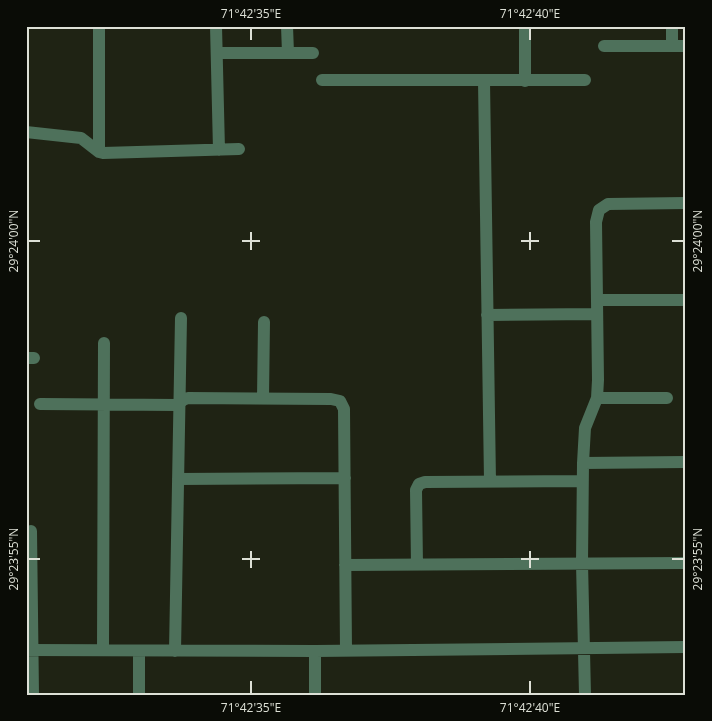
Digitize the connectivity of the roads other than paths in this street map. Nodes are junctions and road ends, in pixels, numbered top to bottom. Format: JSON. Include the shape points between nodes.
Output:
{"nodes":[{"id":1,"x":99,"y":26,"type":"edge"},
{"id":2,"x":216,"y":26,"type":"edge"},
{"id":3,"x":287,"y":26,"type":"edge"},
{"id":4,"x":525,"y":26,"type":"edge"},
{"id":5,"x":672,"y":26,"type":"edge"},
{"id":6,"x":672,"y":45,"type":"junction"},
{"id":7,"x":604,"y":46,"type":"dead end"},
{"id":8,"x":686,"y":46,"type":"edge"},
{"id":9,"x":217,"y":53,"type":"junction"},
{"id":10,"x":288,"y":53,"type":"junction"},
{"id":11,"x":313,"y":53,"type":"dead end"},
{"id":12,"x":322,"y":80,"type":"dead end"},
{"id":13,"x":585,"y":80,"type":"dead end"},
{"id":14,"x":484,"y":81,"type":"junction"},
{"id":15,"x":525,"y":81,"type":"junction"},
{"id":16,"x":26,"y":132,"type":"edge"},
{"id":17,"x":239,"y":149,"type":"dead end"},
{"id":18,"x":219,"y":150,"type":"junction"},
{"id":19,"x":98,"y":152,"type":"junction"},
{"id":20,"x":686,"y":203,"type":"edge"},
{"id":21,"x":597,"y":300,"type":"junction"},
{"id":22,"x":686,"y":300,"type":"edge"},
{"id":23,"x":597,"y":314,"type":"junction"},
{"id":24,"x":487,"y":315,"type":"junction"},
{"id":25,"x":181,"y":318,"type":"dead end"},
{"id":26,"x":264,"y":322,"type":"dead end"},
{"id":27,"x":104,"y":343,"type":"dead end"},
{"id":28,"x":263,"y":398,"type":"junction"},
{"id":29,"x":596,"y":398,"type":"junction"},
{"id":30,"x":667,"y":398,"type":"dead end"},
{"id":31,"x":40,"y":404,"type":"dead end"},
{"id":32,"x":103,"y":404,"type":"junction"},
{"id":33,"x":178,"y":405,"type":"junction"},
{"id":34,"x":686,"y":462,"type":"edge"},
{"id":35,"x":583,"y":463,"type":"junction"},
{"id":36,"x":345,"y":478,"type":"junction"},
{"id":37,"x":178,"y":479,"type":"junction"},
{"id":38,"x":490,"y":481,"type":"junction"},
{"id":39,"x":582,"y":481,"type":"junction"},
{"id":40,"x":31,"y":531,"type":"dead end"},
{"id":41,"x":582,"y":563,"type":"junction"},
{"id":42,"x":686,"y":563,"type":"edge"},
{"id":43,"x":345,"y":565,"type":"junction"},
{"id":44,"x":417,"y":565,"type":"junction"},
{"id":45,"x":584,"y":648,"type":"junction"},
{"id":46,"x":686,"y":648,"type":"edge"},
{"id":47,"x":29,"y":650,"type":"edge"},
{"id":48,"x":103,"y":650,"type":"junction"},
{"id":49,"x":346,"y":650,"type":"junction"},
{"id":50,"x":139,"y":651,"type":"junction"},
{"id":51,"x":175,"y":651,"type":"junction"},
{"id":52,"x":314,"y":651,"type":"junction"},
{"id":53,"x":33,"y":695,"type":"edge"},
{"id":54,"x":139,"y":695,"type":"edge"},
{"id":55,"x":315,"y":695,"type":"edge"},
{"id":56,"x":585,"y":695,"type":"edge"}],
"edges":[{"from":1,"to":19,"type":"street"},
{"from":2,"to":9,"type":"street"},
{"from":3,"to":10,"type":"street"},
{"from":4,"to":15,"type":"street"},
{"from":5,"to":6,"type":"street"},
{"from":6,"to":7,"type":"street"},
{"from":6,"to":8,"type":"street"},
{"from":9,"to":10,"type":"street"},
{"from":9,"to":18,"type":"street"},
{"from":10,"to":11,"type":"street"},
{"from":12,"to":14,"type":"street"},
{"from":13,"to":15,"type":"street"},
{"from":14,"to":15,"type":"street"},
{"from":14,"to":24,"type":"street"},
{"from":16,"to":19,"type":"street","via":[[81,138]]},
{"from":17,"to":18,"type":"street"},
{"from":18,"to":19,"type":"street"},
{"from":20,"to":21,"type":"street","via":[[608,204],[599,210],[596,222]]},
{"from":21,"to":22,"type":"street"},
{"from":21,"to":23,"type":"street"},
{"from":23,"to":24,"type":"street"},
{"from":23,"to":29,"type":"street"},
{"from":24,"to":38,"type":"street"},
{"from":25,"to":33,"type":"street"},
{"from":26,"to":28,"type":"street"},
{"from":27,"to":32,"type":"street"},
{"from":28,"to":33,"type":"street","via":[[188,398]]},
{"from":28,"to":36,"type":"street","via":[[340,401],[344,409]]},
{"from":29,"to":30,"type":"street"},
{"from":29,"to":35,"type":"street","via":[[585,428]]},
{"from":31,"to":32,"type":"street"},
{"from":32,"to":33,"type":"street"},
{"from":32,"to":48,"type":"street"},
{"from":33,"to":37,"type":"street"},
{"from":34,"to":35,"type":"street"},
{"from":35,"to":39,"type":"street"},
{"from":36,"to":37,"type":"street"},
{"from":36,"to":43,"type":"street"},
{"from":37,"to":51,"type":"street"},
{"from":38,"to":39,"type":"street"},
{"from":38,"to":44,"type":"street","via":[[419,484],[416,490]]},
{"from":39,"to":41,"type":"street"},
{"from":40,"to":47,"type":"street"},
{"from":41,"to":42,"type":"street"},
{"from":41,"to":44,"type":"street"},
{"from":41,"to":45,"type":"street"},
{"from":43,"to":44,"type":"street"},
{"from":43,"to":49,"type":"street"},
{"from":45,"to":46,"type":"street"},
{"from":45,"to":49,"type":"street"},
{"from":45,"to":56,"type":"street"},
{"from":47,"to":48,"type":"street"},
{"from":47,"to":53,"type":"street"},
{"from":48,"to":50,"type":"street"},
{"from":49,"to":52,"type":"street"},
{"from":50,"to":51,"type":"street"},
{"from":50,"to":54,"type":"street"},
{"from":51,"to":52,"type":"street"},
{"from":52,"to":55,"type":"street"}]}
